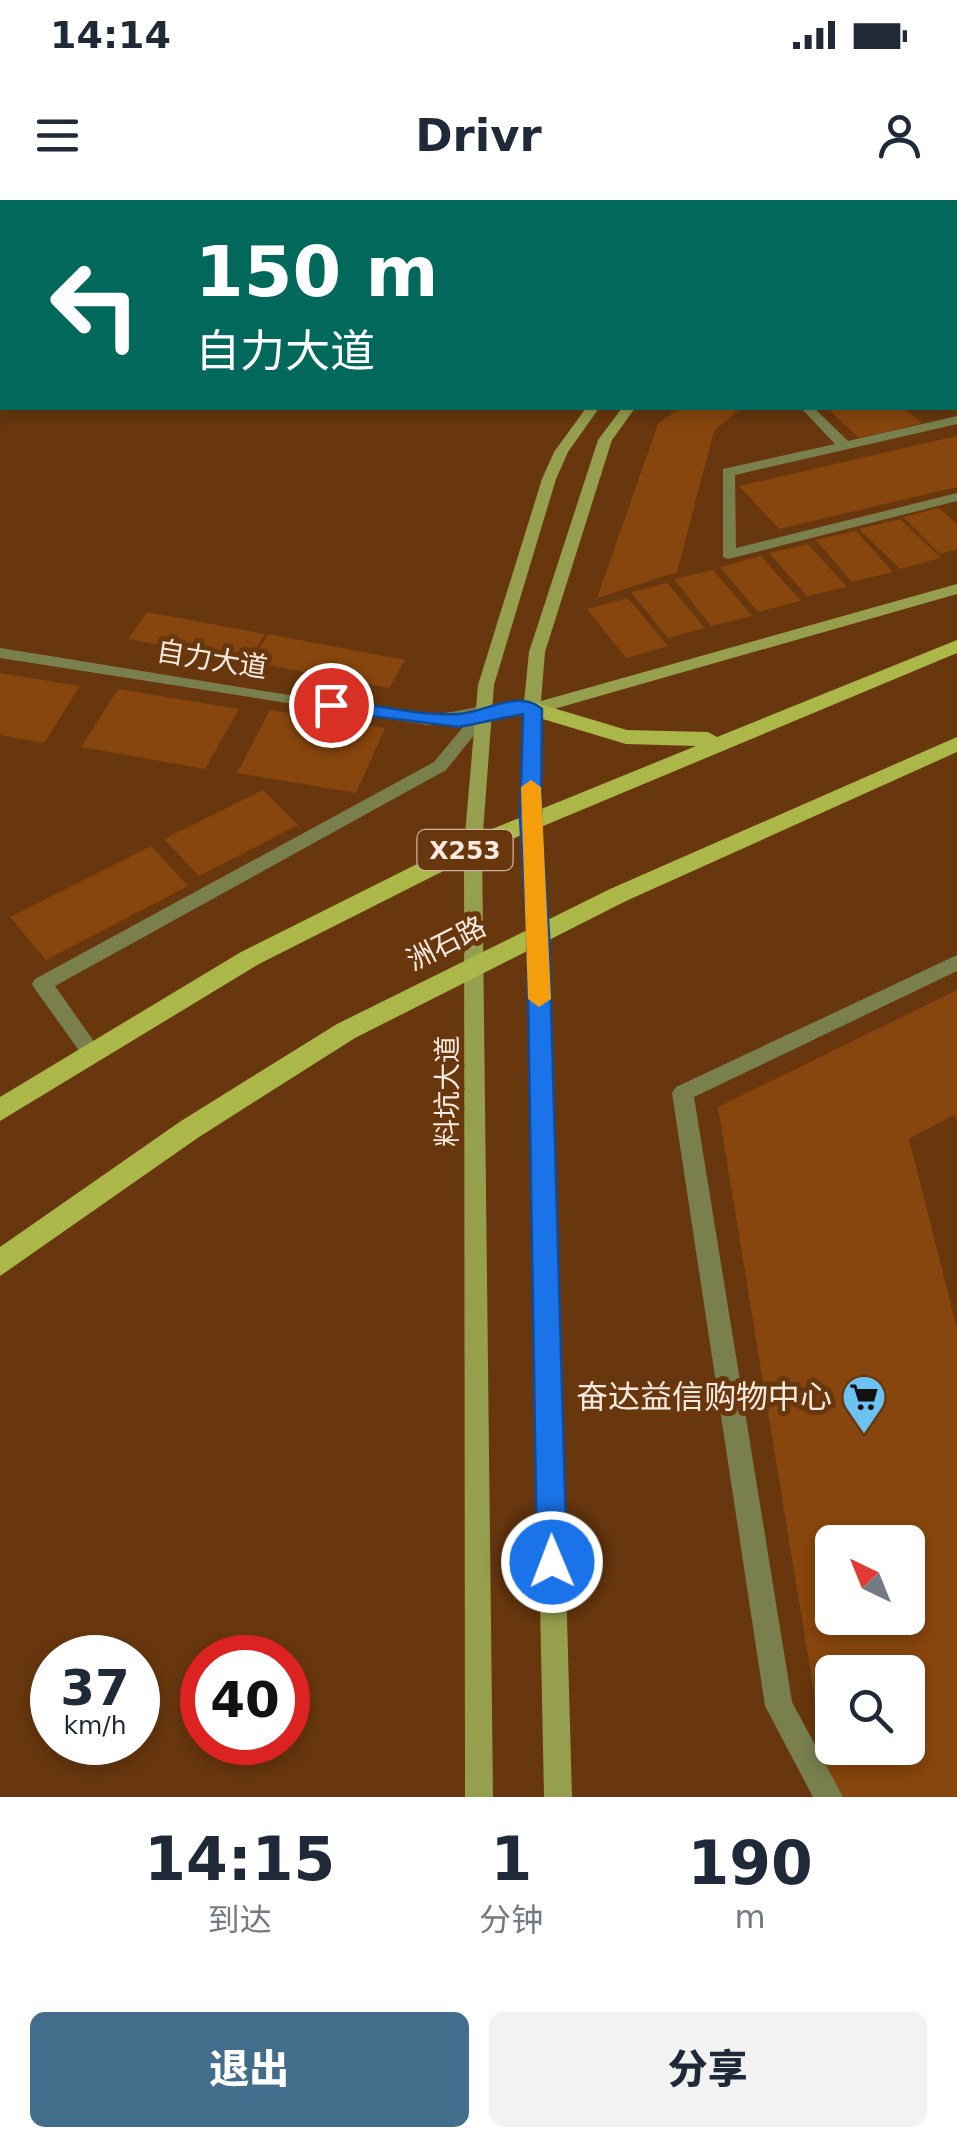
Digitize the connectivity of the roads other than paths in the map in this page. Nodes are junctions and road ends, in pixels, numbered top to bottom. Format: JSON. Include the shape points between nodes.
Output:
{"nodes":[{"id":1,"x":591,"y":410,"type":"edge"},
{"id":2,"x":627,"y":410,"type":"edge"},
{"id":3,"x":809,"y":410,"type":"edge"},
{"id":4,"x":957,"y":420,"type":"edge"},
{"id":5,"x":846,"y":446,"type":"junction"},
{"id":6,"x":957,"y":497,"type":"edge"},
{"id":7,"x":957,"y":588,"type":"edge"},
{"id":8,"x":957,"y":646,"type":"edge"},
{"id":9,"x":0,"y":653,"type":"edge"},
{"id":10,"x":532,"y":709,"type":"junction"},
{"id":11,"x":484,"y":713,"type":"junction"},
{"id":12,"x":732,"y":736,"type":"junction"},
{"id":13,"x":957,"y":744,"type":"edge"},
{"id":14,"x":530,"y":819,"type":"junction"},
{"id":15,"x":473,"y":846,"type":"junction"},
{"id":16,"x":538,"y":934,"type":"junction"},
{"id":17,"x":957,"y":962,"type":"edge"},
{"id":18,"x":476,"y":964,"type":"junction"},
{"id":19,"x":92,"y":1054,"type":"junction"},
{"id":20,"x":0,"y":1110,"type":"edge"},
{"id":21,"x":0,"y":1263,"type":"edge"},
{"id":22,"x":479,"y":1797,"type":"edge"},
{"id":23,"x":558,"y":1797,"type":"edge"},
{"id":24,"x":829,"y":1797,"type":"edge"}],
"edges":[{"from":1,"to":11,"type":"street","name":"料坑大道","via":[[549,479],[494,652]]},
{"from":2,"to":10,"type":"street","via":[[605,440],[537,652]]},
{"from":3,"to":5,"type":"street"},
{"from":4,"to":5,"type":"street"},
{"from":5,"to":6,"type":"street","via":[[728,472],[728,554]]},
{"from":7,"to":10,"type":"street"},
{"from":8,"to":12,"type":"main road","number":"X253"},
{"from":9,"to":11,"type":"street","name":"自力大道","via":[[428,720]]},
{"from":10,"to":11,"type":"street","name":"自力大道"},
{"from":10,"to":12,"type":"main road","via":[[626,737]]},
{"from":10,"to":14,"type":"street"},
{"from":11,"to":15,"type":"street","name":"料坑大道"},
{"from":11,"to":19,"type":"street","via":[[440,766],[42,984]]},
{"from":12,"to":14,"type":"main road","number":"X253"},
{"from":13,"to":16,"type":"main road","name":"洲石路"},
{"from":14,"to":15,"type":"main road","number":"X253"},
{"from":14,"to":16,"type":"street"},
{"from":15,"to":18,"type":"street","name":"料坑大道"},
{"from":15,"to":19,"type":"main road","number":"X253","via":[[250,958]]},
{"from":16,"to":18,"type":"main road","name":"洲石路"},
{"from":16,"to":23,"type":"street"},
{"from":17,"to":24,"type":"street","via":[[684,1092],[779,1706]]},
{"from":18,"to":21,"type":"main road","name":"洲石路","via":[[330,1041]]},
{"from":18,"to":22,"type":"street","name":"料坑大道"},
{"from":19,"to":20,"type":"main road","number":"X253"}]}
